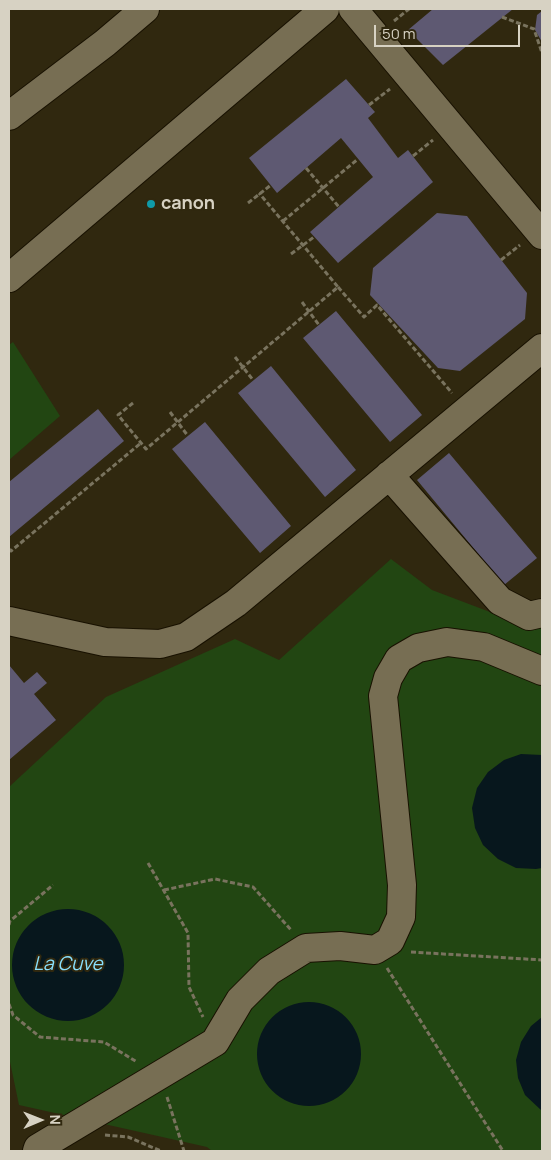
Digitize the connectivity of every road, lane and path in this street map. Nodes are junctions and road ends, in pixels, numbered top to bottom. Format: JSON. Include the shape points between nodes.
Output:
{"nodes":[{"id":1,"x":145,"y":9,"type":"edge"},
{"id":2,"x":325,"y":9,"type":"edge"},
{"id":3,"x":353,"y":9,"type":"edge"},
{"id":4,"x":502,"y":17,"type":"dead end"},
{"id":5,"x":542,"y":53,"type":"edge"},
{"id":6,"x":9,"y":116,"type":"edge"},
{"id":7,"x":358,"y":159,"type":"dead end"},
{"id":8,"x":306,"y":168,"type":"dead end"},
{"id":9,"x":271,"y":185,"type":"dead end"},
{"id":10,"x":324,"y":188,"type":"junction"},
{"id":11,"x":260,"y":193,"type":"junction"},
{"id":12,"x":248,"y":203,"type":"dead end"},
{"id":13,"x":339,"y":207,"type":"dead end"},
{"id":14,"x":283,"y":221,"type":"junction"},
{"id":15,"x":542,"y":235,"type":"edge"},
{"id":16,"x":314,"y":237,"type":"dead end"},
{"id":17,"x":303,"y":245,"type":"junction"},
{"id":18,"x":290,"y":254,"type":"dead end"},
{"id":19,"x":9,"y":278,"type":"edge"},
{"id":20,"x":338,"y":287,"type":"junction"},
{"id":21,"x":302,"y":302,"type":"dead end"},
{"id":22,"x":309,"y":312,"type":"junction"},
{"id":23,"x":319,"y":325,"type":"dead end"},
{"id":24,"x":542,"y":348,"type":"edge"},
{"id":25,"x":235,"y":357,"type":"dead end"},
{"id":26,"x":243,"y":367,"type":"junction"},
{"id":27,"x":253,"y":380,"type":"dead end"},
{"id":28,"x":133,"y":403,"type":"dead end"},
{"id":29,"x":467,"y":410,"type":"junction"},
{"id":30,"x":170,"y":412,"type":"dead end"},
{"id":31,"x":178,"y":423,"type":"junction"},
{"id":32,"x":188,"y":436,"type":"dead end"},
{"id":33,"x":141,"y":443,"type":"junction"},
{"id":34,"x":389,"y":475,"type":"junction"},
{"id":35,"x":9,"y":549,"type":"edge"},
{"id":36,"x":542,"y":614,"type":"edge"},
{"id":37,"x":9,"y":621,"type":"edge"},
{"id":38,"x":542,"y":671,"type":"edge"},
{"id":39,"x":148,"y":863,"type":"dead end"},
{"id":40,"x":53,"y":885,"type":"dead end"},
{"id":41,"x":164,"y":890,"type":"junction"},
{"id":42,"x":9,"y":920,"type":"edge"},
{"id":43,"x":9,"y":926,"type":"edge"},
{"id":44,"x":306,"y":948,"type":"junction"},
{"id":45,"x":375,"y":950,"type":"junction"},
{"id":46,"x":542,"y":960,"type":"edge"},
{"id":47,"x":9,"y":1004,"type":"edge"},
{"id":48,"x":215,"y":1042,"type":"junction"},
{"id":49,"x":160,"y":1076,"type":"junction"},
{"id":50,"x":101,"y":1135,"type":"dead end"},
{"id":51,"x":37,"y":1151,"type":"edge"},
{"id":52,"x":161,"y":1151,"type":"edge"},
{"id":53,"x":184,"y":1151,"type":"edge"},
{"id":54,"x":503,"y":1151,"type":"edge"}],
"edges":[{"from":1,"to":6,"type":"street","via":[[106,43]]},
{"from":2,"to":19,"type":"street"},
{"from":3,"to":15,"type":"street"},
{"from":4,"to":5,"type":"path","via":[[534,29]]},
{"from":7,"to":10,"type":"path"},
{"from":8,"to":10,"type":"path"},
{"from":9,"to":11,"type":"path"},
{"from":10,"to":13,"type":"path"},
{"from":10,"to":14,"type":"path"},
{"from":11,"to":12,"type":"path"},
{"from":11,"to":14,"type":"path"},
{"from":14,"to":17,"type":"path"},
{"from":16,"to":17,"type":"path"},
{"from":17,"to":18,"type":"path"},
{"from":17,"to":20,"type":"path"},
{"from":20,"to":22,"type":"path"},
{"from":20,"to":29,"type":"path","via":[[364,317],[377,305]]},
{"from":21,"to":22,"type":"path"},
{"from":22,"to":23,"type":"path"},
{"from":22,"to":26,"type":"path"},
{"from":24,"to":29,"type":"street"},
{"from":25,"to":26,"type":"path"},
{"from":26,"to":27,"type":"path"},
{"from":26,"to":31,"type":"path"},
{"from":28,"to":33,"type":"path","via":[[118,415]]},
{"from":29,"to":34,"type":"street"},
{"from":30,"to":31,"type":"path"},
{"from":31,"to":32,"type":"path"},
{"from":31,"to":33,"type":"path","via":[[146,449]]},
{"from":33,"to":35,"type":"path","via":[[12,552]]},
{"from":34,"to":36,"type":"street","via":[[500,601],[529,616]]},
{"from":34,"to":37,"type":"street","via":[[236,603],[186,637],[160,644],[120,644]]},
{"from":38,"to":45,"type":"street","via":[[484,647],[447,642],[418,648],[399,659],[382,696],[402,885],[401,917],[390,942]]},
{"from":39,"to":41,"type":"path"},
{"from":40,"to":42,"type":"path"},
{"from":41,"to":44,"type":"path","via":[[216,879],[253,887]]},
{"from":41,"to":48,"type":"path","via":[[188,933],[189,987]]},
{"from":42,"to":43,"type":"path"},
{"from":44,"to":45,"type":"street","via":[[340,946]]},
{"from":44,"to":48,"type":"street","via":[[269,971],[240,1000]]},
{"from":45,"to":46,"type":"path"},
{"from":45,"to":54,"type":"path"},
{"from":47,"to":49,"type":"path","via":[[13,1015],[40,1037],[104,1042]]},
{"from":48,"to":49,"type":"street"},
{"from":49,"to":51,"type":"street"},
{"from":49,"to":53,"type":"path"},
{"from":50,"to":52,"type":"path","via":[[128,1137]]}]}
